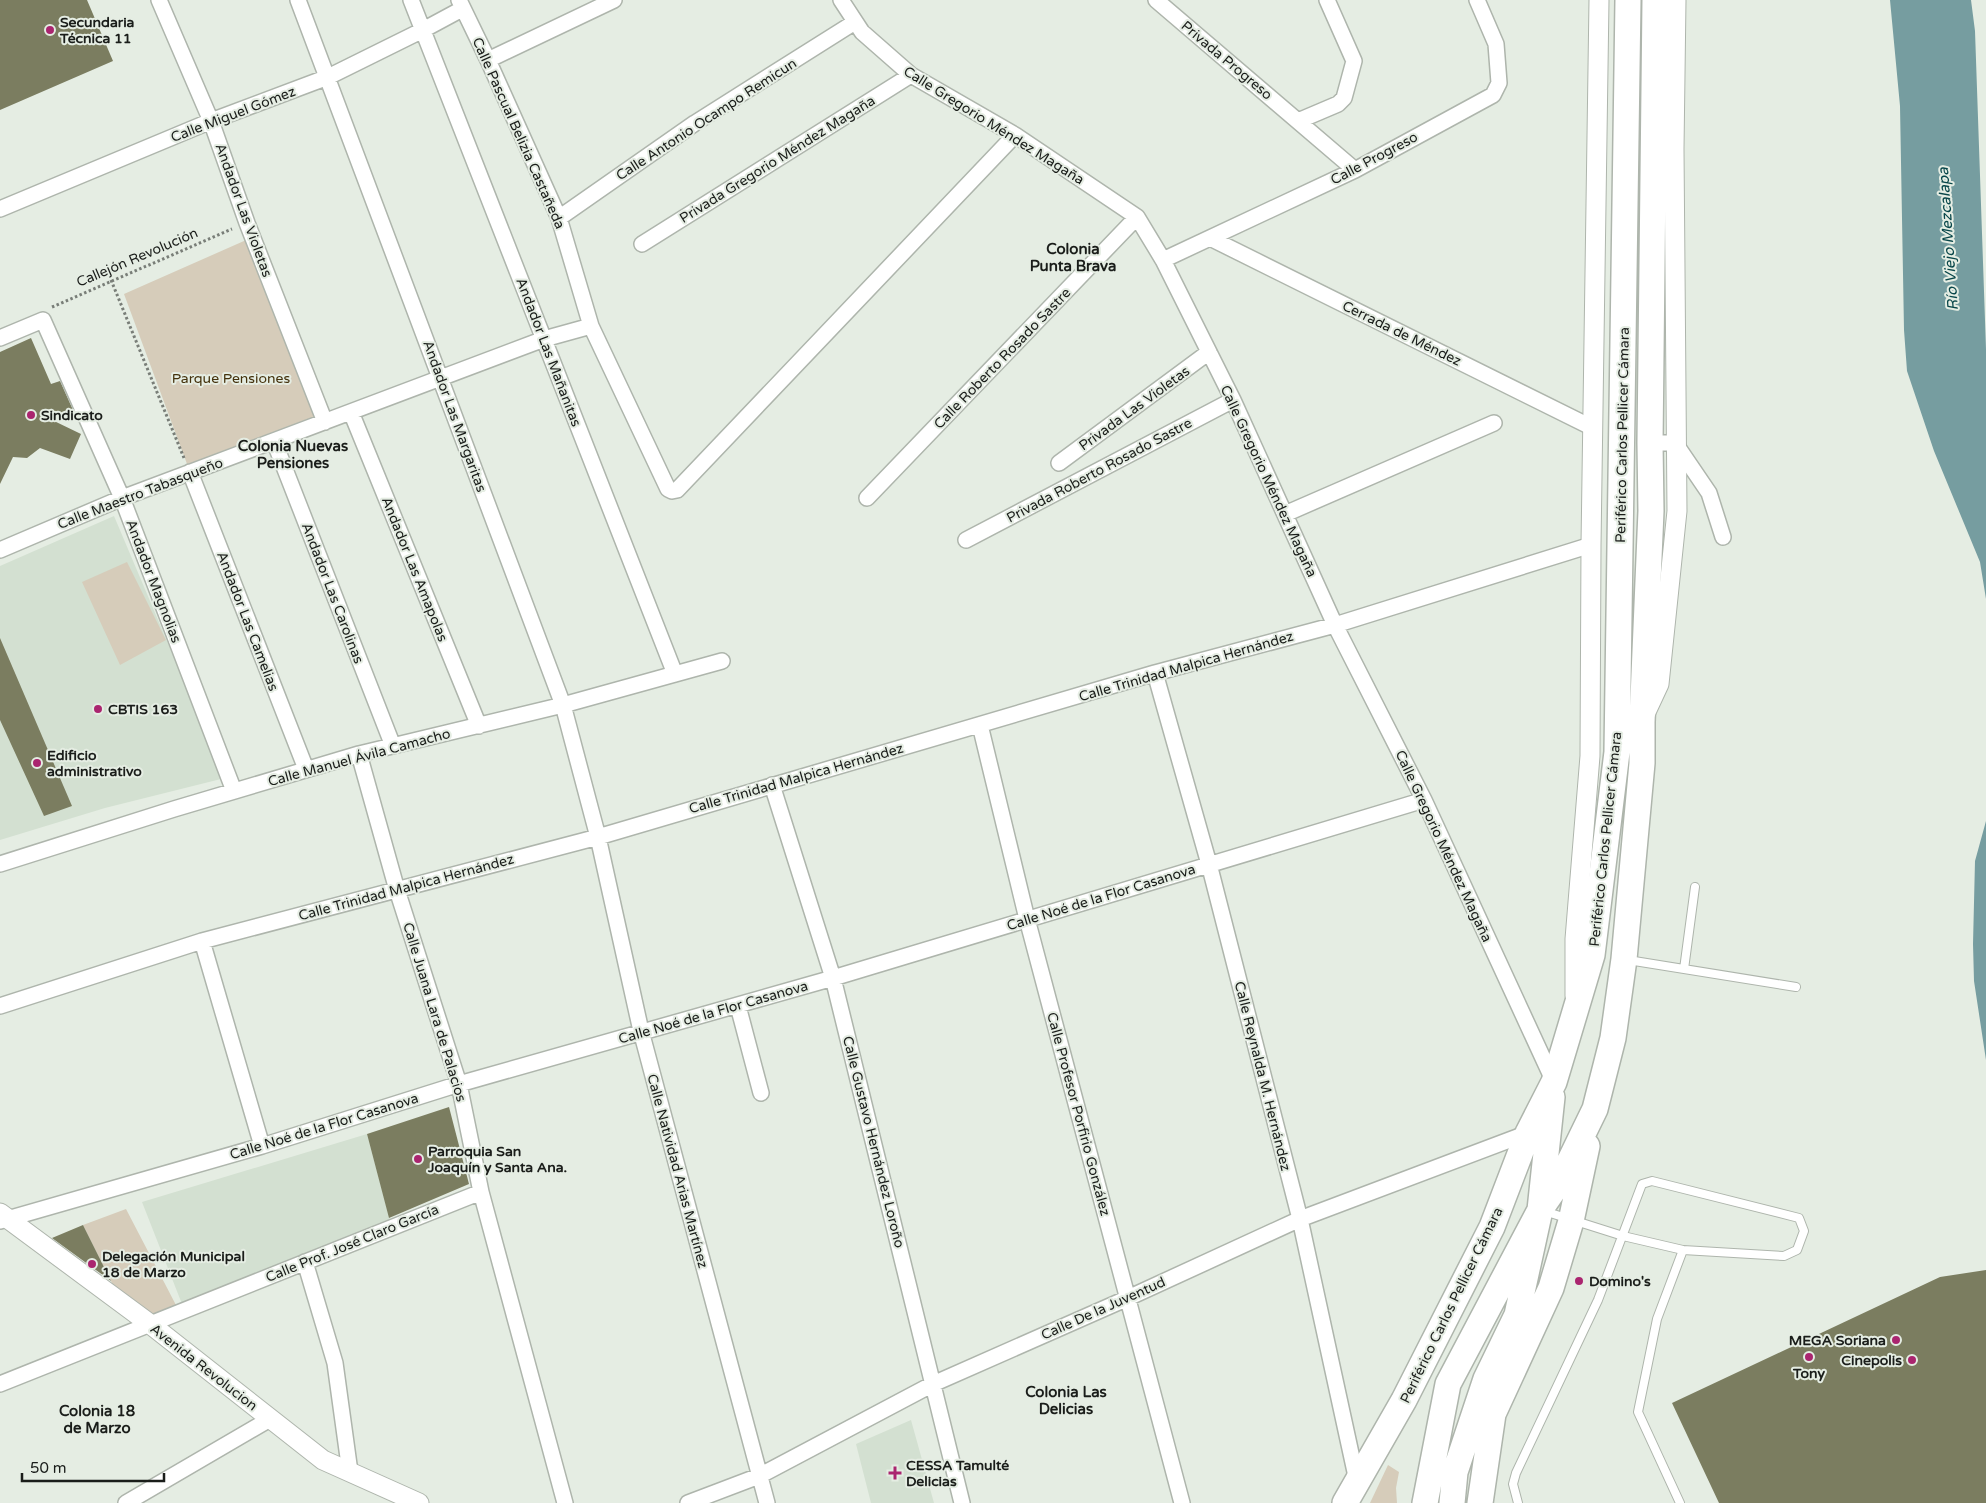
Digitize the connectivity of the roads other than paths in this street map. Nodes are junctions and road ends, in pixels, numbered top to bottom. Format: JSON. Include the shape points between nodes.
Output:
{"nodes":[{"id":1,"x":159,"y":0,"type":"edge"},
{"id":2,"x":298,"y":0,"type":"edge"},
{"id":3,"x":411,"y":0,"type":"edge"},
{"id":4,"x":614,"y":0,"type":"edge"},
{"id":5,"x":841,"y":0,"type":"edge"},
{"id":6,"x":1156,"y":0,"type":"edge"},
{"id":7,"x":1326,"y":0,"type":"edge"},
{"id":8,"x":1477,"y":0,"type":"edge"},
{"id":9,"x":1599,"y":0,"type":"edge"},
{"id":10,"x":1628,"y":0,"type":"edge"},
{"id":11,"x":1655,"y":0,"type":"edge"},
{"id":12,"x":1676,"y":0,"type":"edge"},
{"id":13,"x":460,"y":4,"type":"edge"},
{"id":14,"x":855,"y":22,"type":"junction"},
{"id":15,"x":422,"y":30,"type":"junction"},
{"id":16,"x":488,"y":60,"type":"junction"},
{"id":17,"x":911,"y":75,"type":"junction"},
{"id":18,"x":328,"y":77,"type":"junction"},
{"id":19,"x":211,"y":121,"type":"junction"},
{"id":20,"x":1298,"y":121,"type":"junction"},
{"id":21,"x":1015,"y":135,"type":"junction"},
{"id":22,"x":1355,"y":170,"type":"junction"},
{"id":23,"x":0,"y":209,"type":"edge"},
{"id":24,"x":1137,"y":217,"type":"junction"},
{"id":25,"x":559,"y":218,"type":"junction"},
{"id":26,"x":1210,"y":238,"type":"junction"},
{"id":27,"x":642,"y":244,"type":"dead end"},
{"id":28,"x":1163,"y":260,"type":"junction"},
{"id":29,"x":591,"y":326,"type":"junction"},
{"id":30,"x":0,"y":338,"type":"edge"},
{"id":31,"x":544,"y":339,"type":"junction"},
{"id":32,"x":1209,"y":352,"type":"junction"},
{"id":33,"x":442,"y":379,"type":"junction"},
{"id":34,"x":1233,"y":400,"type":"junction"},
{"id":35,"x":352,"y":412,"type":"junction"},
{"id":36,"x":326,"y":422,"type":"junction"},
{"id":37,"x":1494,"y":423,"type":"dead end"},
{"id":38,"x":1593,"y":428,"type":"junction"},
{"id":39,"x":274,"y":441,"type":"junction"},
{"id":40,"x":1650,"y":443,"type":"junction"},
{"id":41,"x":1675,"y":443,"type":"junction"},
{"id":42,"x":1058,"y":463,"type":"dead end"},
{"id":43,"x":190,"y":472,"type":"junction"},
{"id":44,"x":122,"y":498,"type":"junction"},
{"id":45,"x":867,"y":498,"type":"dead end"},
{"id":46,"x":1652,"y":511,"type":"junction"},
{"id":47,"x":1677,"y":511,"type":"junction"},
{"id":48,"x":1285,"y":514,"type":"junction"},
{"id":49,"x":1723,"y":538,"type":"dead end"},
{"id":50,"x":966,"y":540,"type":"dead end"},
{"id":51,"x":1591,"y":545,"type":"junction"},
{"id":52,"x":0,"y":550,"type":"edge"},
{"id":53,"x":1335,"y":625,"type":"junction"},
{"id":54,"x":722,"y":661,"type":"dead end"},
{"id":55,"x":1155,"y":673,"type":"junction"},
{"id":56,"x":676,"y":674,"type":"junction"},
{"id":57,"x":562,"y":706,"type":"junction"},
{"id":58,"x":1642,"y":722,"type":"junction"},
{"id":59,"x":980,"y":725,"type":"junction"},
{"id":60,"x":479,"y":726,"type":"junction"},
{"id":61,"x":393,"y":746,"type":"junction"},
{"id":62,"x":359,"y":754,"type":"junction"},
{"id":63,"x":306,"y":769,"type":"junction"},
{"id":64,"x":772,"y":785,"type":"junction"},
{"id":65,"x":234,"y":791,"type":"junction"},
{"id":66,"x":1424,"y":800,"type":"junction"},
{"id":67,"x":598,"y":837,"type":"junction"},
{"id":68,"x":0,"y":864,"type":"edge"},
{"id":69,"x":1209,"y":864,"type":"junction"},
{"id":70,"x":1695,"y":887,"type":"dead end"},
{"id":71,"x":398,"y":890,"type":"junction"},
{"id":72,"x":1027,"y":919,"type":"junction"},
{"id":73,"x":202,"y":941,"type":"junction"},
{"id":74,"x":1624,"y":959,"type":"junction"},
{"id":75,"x":1684,"y":969,"type":"junction"},
{"id":76,"x":833,"y":978,"type":"junction"},
{"id":77,"x":1796,"y":987,"type":"dead end"},
{"id":78,"x":0,"y":1006,"type":"edge"},
{"id":79,"x":738,"y":1006,"type":"junction"},
{"id":80,"x":1575,"y":1008,"type":"junction"},
{"id":81,"x":641,"y":1032,"type":"junction"},
{"id":82,"x":1554,"y":1082,"type":"junction"},
{"id":83,"x":459,"y":1084,"type":"junction"},
{"id":84,"x":761,"y":1092,"type":"dead end"},
{"id":85,"x":1595,"y":1109,"type":"junction"},
{"id":86,"x":1528,"y":1133,"type":"junction"},
{"id":87,"x":262,"y":1146,"type":"junction"},
{"id":88,"x":481,"y":1192,"type":"junction"},
{"id":89,"x":1540,"y":1210,"type":"junction"},
{"id":90,"x":2,"y":1217,"type":"edge"},
{"id":91,"x":1300,"y":1219,"type":"junction"},
{"id":92,"x":1571,"y":1220,"type":"junction"},
{"id":93,"x":1623,"y":1236,"type":"junction"},
{"id":94,"x":1683,"y":1250,"type":"junction"},
{"id":95,"x":305,"y":1262,"type":"junction"},
{"id":96,"x":1128,"y":1298,"type":"junction"},
{"id":97,"x":150,"y":1324,"type":"junction"},
{"id":98,"x":0,"y":1384,"type":"edge"},
{"id":99,"x":933,"y":1384,"type":"junction"},
{"id":100,"x":270,"y":1419,"type":"junction"},
{"id":101,"x":350,"y":1472,"type":"junction"},
{"id":102,"x":759,"y":1476,"type":"junction"},
{"id":103,"x":1357,"y":1482,"type":"junction"},
{"id":104,"x":126,"y":1503,"type":"edge"},
{"id":105,"x":419,"y":1503,"type":"edge"},
{"id":106,"x":565,"y":1503,"type":"edge"},
{"id":107,"x":688,"y":1503,"type":"edge"},
{"id":108,"x":766,"y":1503,"type":"edge"},
{"id":109,"x":962,"y":1503,"type":"edge"},
{"id":110,"x":1182,"y":1503,"type":"edge"},
{"id":111,"x":1346,"y":1503,"type":"edge"},
{"id":112,"x":1425,"y":1503,"type":"edge"},
{"id":113,"x":1452,"y":1503,"type":"edge"},
{"id":114,"x":1480,"y":1503,"type":"edge"},
{"id":115,"x":1518,"y":1503,"type":"edge"},
{"id":116,"x":1680,"y":1503,"type":"edge"}],
"edges":[{"from":1,"to":19,"type":"street","name":"Andador Las Violetas"},
{"from":2,"to":18,"type":"street","name":"Andador Las Margaritas"},
{"from":3,"to":15,"type":"street","name":"Andador Las Mañanitas"},
{"from":4,"to":16,"type":"street"},
{"from":5,"to":14,"type":"street","name":"Calle Gregorio Méndez Magaña"},
{"from":6,"to":20,"type":"street","name":"Privada Progreso"},
{"from":7,"to":20,"type":"street","via":[[1354,61],[1344,98],[1338,104]]},
{"from":8,"to":22,"type":"street","name":"Calle Progreso","via":[[1496,44],[1499,83],[1493,95]]},
{"from":9,"to":38,"type":"street"},
{"from":10,"to":80,"type":"main road","name":"Periférico Carlos Pellicer Cámara","via":[[1617,752],[1592,955]]},
{"from":11,"to":40,"type":"main road","name":"Periférico Carlos Pellicer Cámara"},
{"from":12,"to":41,"type":"street"},
{"from":13,"to":15,"type":"street","name":"Calle Miguel Gómez"},
{"from":13,"to":16,"type":"street","name":"Calle Pascual Belizia Castañeda"},
{"from":14,"to":17,"type":"street","name":"Calle Gregorio Méndez Magaña"},
{"from":14,"to":25,"type":"street","name":"Calle Antonio Ocampo Remicun","via":[[695,124]]},
{"from":15,"to":18,"type":"street","name":"Calle Miguel Gómez"},
{"from":15,"to":31,"type":"street","name":"Andador Las Mañanitas"},
{"from":16,"to":25,"type":"street","name":"Calle Pascual Belizia Castañeda"},
{"from":17,"to":21,"type":"street","name":"Calle Gregorio Méndez Magaña"},
{"from":17,"to":27,"type":"street","name":"Privada Gregorio Méndez Magaña"},
{"from":18,"to":19,"type":"street","name":"Calle Miguel Gómez"},
{"from":18,"to":33,"type":"street","name":"Andador Las Margaritas"},
{"from":19,"to":23,"type":"street","name":"Calle Miguel Gómez"},
{"from":19,"to":36,"type":"street","name":"Andador Las Violetas","via":[[247,223]]},
{"from":20,"to":22,"type":"street","name":"Privada Progreso"},
{"from":21,"to":24,"type":"street","name":"Calle Gregorio Méndez Magaña"},
{"from":21,"to":29,"type":"street","name":"Calle Pascual Belizia Castañeda","via":[[677,490],[668,489]]},
{"from":22,"to":26,"type":"street","name":"Calle Progreso"},
{"from":24,"to":28,"type":"street","name":"Calle Gregorio Méndez Magaña"},
{"from":24,"to":45,"type":"street","name":"Calle Roberto Rosado Sastre"},
{"from":25,"to":29,"type":"street","name":"Calle Pascual Belizia Castañeda"},
{"from":26,"to":28,"type":"street","name":"Calle Progreso"},
{"from":26,"to":38,"type":"street","name":"Cerrada de Méndez"},
{"from":28,"to":32,"type":"street","name":"Calle Gregorio Méndez Magaña"},
{"from":29,"to":31,"type":"street","name":"Calle Maestro Tabasqueño"},
{"from":30,"to":44,"type":"street","name":"Andador Magnolias","via":[[43,320]]},
{"from":31,"to":33,"type":"street","name":"Calle Maestro Tabasqueño"},
{"from":31,"to":56,"type":"street","name":"Andador Las Mañanitas"},
{"from":32,"to":34,"type":"street","name":"Calle Gregorio Méndez Magaña"},
{"from":32,"to":42,"type":"street","name":"Privada Las Violetas"},
{"from":33,"to":35,"type":"street","name":"Calle Maestro Tabasqueño"},
{"from":33,"to":57,"type":"street","name":"Andador Las Margaritas"},
{"from":34,"to":48,"type":"street","name":"Calle Gregorio Méndez Magaña"},
{"from":34,"to":50,"type":"street","name":"Privada Roberto Rosado Sastre"},
{"from":35,"to":36,"type":"street","name":"Calle Maestro Tabasqueño"},
{"from":35,"to":60,"type":"street","name":"Andador Las Amapolas"},
{"from":36,"to":39,"type":"street","name":"Calle Maestro Tabasqueño"},
{"from":37,"to":48,"type":"street"},
{"from":38,"to":51,"type":"street"},
{"from":39,"to":43,"type":"street","name":"Calle Maestro Tabasqueño"},
{"from":39,"to":61,"type":"street","name":"Andador Las Carolinas"},
{"from":40,"to":41,"type":"street"},
{"from":40,"to":46,"type":"main road","name":"Periférico Carlos Pellicer Cámara"},
{"from":41,"to":47,"type":"street"},
{"from":41,"to":49,"type":"street","via":[[1709,493]]},
{"from":43,"to":44,"type":"street","name":"Calle Maestro Tabasqueño"},
{"from":43,"to":63,"type":"street","name":"Andador Las Camelias"},
{"from":44,"to":52,"type":"street","name":"Calle Maestro Tabasqueño"},
{"from":44,"to":65,"type":"street","name":"Andador Magnolias"},
{"from":46,"to":47,"type":"street"},
{"from":46,"to":58,"type":"main road","name":"Periférico Carlos Pellicer Cámara"},
{"from":47,"to":58,"type":"street","via":[[1660,684]]},
{"from":48,"to":53,"type":"street","name":"Calle Gregorio Méndez Magaña"},
{"from":51,"to":53,"type":"street","name":"Calle Trinidad Malpica Hernández"},
{"from":51,"to":80,"type":"street","via":[[1590,756],[1575,939]]},
{"from":53,"to":55,"type":"street","name":"Calle Trinidad Malpica Hernández"},
{"from":53,"to":66,"type":"street","name":"Calle Gregorio Méndez Magaña"},
{"from":54,"to":56,"type":"street","name":"Calle Manuel Ávila Camacho"},
{"from":55,"to":59,"type":"street","name":"Calle Trinidad Malpica Hernández"},
{"from":55,"to":69,"type":"street","name":"Calle Reynalda M. Hernández"},
{"from":56,"to":57,"type":"street","name":"Calle Manuel Ávila Camacho"},
{"from":57,"to":60,"type":"street","name":"Calle Manuel Ávila Camacho"},
{"from":57,"to":67,"type":"street","name":"Andador Las Margaritas"},
{"from":58,"to":74,"type":"main road","name":"Periférico Carlos Pellicer Cámara","via":[[1642,763]]},
{"from":59,"to":64,"type":"street","name":"Calle Trinidad Malpica Hernández"},
{"from":59,"to":72,"type":"street","name":"Calle Profesor Porfirio González"},
{"from":60,"to":61,"type":"street","name":"Calle Manuel Ávila Camacho"},
{"from":61,"to":62,"type":"street","name":"Calle Manuel Ávila Camacho"},
{"from":62,"to":63,"type":"street","name":"Calle Manuel Ávila Camacho"},
{"from":62,"to":71,"type":"street","name":"Calle Juana Lara de Palacios"},
{"from":63,"to":65,"type":"street","name":"Calle Manuel Ávila Camacho"},
{"from":64,"to":67,"type":"street","name":"Calle Trinidad Malpica Hernández"},
{"from":64,"to":76,"type":"street","name":"Calle Gustavo Hernández Loroño"},
{"from":65,"to":68,"type":"street","name":"Calle Manuel Ávila Camacho"},
{"from":66,"to":69,"type":"street","name":"Calle Noé de la Flor Casanova"},
{"from":66,"to":82,"type":"street","name":"Calle Gregorio Méndez Magaña"},
{"from":67,"to":71,"type":"street","name":"Calle Trinidad Malpica Hernández"},
{"from":67,"to":81,"type":"street","name":"Calle Natividad Arias Martínez"},
{"from":69,"to":72,"type":"street","name":"Calle Noé de la Flor Casanova"},
{"from":69,"to":91,"type":"street","name":"Calle Reynalda M. Hernández"},
{"from":70,"to":75,"type":"lane"},
{"from":71,"to":73,"type":"street","name":"Calle Trinidad Malpica Hernández"},
{"from":71,"to":83,"type":"street","name":"Calle Juana Lara de Palacios"},
{"from":72,"to":76,"type":"street","name":"Calle Noé de la Flor Casanova"},
{"from":72,"to":96,"type":"street","name":"Calle Profesor Porfirio González"},
{"from":73,"to":78,"type":"street","name":"Calle Trinidad Malpica Hernández"},
{"from":73,"to":87,"type":"street"},
{"from":74,"to":75,"type":"lane"},
{"from":74,"to":85,"type":"main road","name":"Periférico Carlos Pellicer Cámara","via":[[1612,1038]]},
{"from":75,"to":77,"type":"lane"},
{"from":76,"to":79,"type":"street","name":"Calle Noé de la Flor Casanova"},
{"from":76,"to":99,"type":"street","name":"Calle Gustavo Hernández Loroño"},
{"from":79,"to":81,"type":"street","name":"Calle Noé de la Flor Casanova"},
{"from":79,"to":84,"type":"street"},
{"from":80,"to":82,"type":"main road","name":"Periférico Carlos Pellicer Cámara"},
{"from":81,"to":83,"type":"street","name":"Calle Noé de la Flor Casanova"},
{"from":81,"to":102,"type":"street","name":"Calle Natividad Arias Martínez"},
{"from":82,"to":86,"type":"main road","name":"Periférico Carlos Pellicer Cámara"},
{"from":82,"to":89,"type":"main road"},
{"from":83,"to":87,"type":"street","name":"Calle Noé de la Flor Casanova"},
{"from":83,"to":88,"type":"street","name":"Calle Juana Lara de Palacios"},
{"from":85,"to":89,"type":"main road","name":"Periférico Carlos Pellicer Cámara","via":[[1560,1181]]},
{"from":85,"to":92,"type":"main road"},
{"from":86,"to":91,"type":"street","name":"Calle De la Juventud"},
{"from":86,"to":103,"type":"main road","name":"Periférico Carlos Pellicer Cámara","via":[[1492,1227],[1404,1400]]},
{"from":87,"to":90,"type":"street","name":"Calle Noé de la Flor Casanova"},
{"from":88,"to":95,"type":"street","name":"Calle Prof. José Claro García"},
{"from":88,"to":106,"type":"street","name":"Calle Juana Lara de Palacios"},
{"from":89,"to":92,"type":"lane"},
{"from":89,"to":112,"type":"main road","name":"Periférico Carlos Pellicer Cámara","via":[[1448,1384]]},
{"from":89,"to":113,"type":"main road","via":[[1517,1315],[1486,1379],[1455,1472]]},
{"from":90,"to":97,"type":"street","name":"Avenida Revolucion"},
{"from":91,"to":96,"type":"street","name":"Calle De la Juventud"},
{"from":91,"to":103,"type":"street","name":"Calle Reynalda M. Hernández"},
{"from":92,"to":93,"type":"lane"},
{"from":92,"to":114,"type":"main road","via":[[1551,1288],[1493,1414]]},
{"from":93,"to":94,"type":"lane"},
{"from":93,"to":94,"type":"lane","via":[[1642,1184],[1652,1181],[1799,1218],[1804,1231],[1797,1250],[1784,1256]]},
{"from":93,"to":115,"type":"lane","via":[[1598,1300],[1516,1473],[1513,1484]]},
{"from":94,"to":116,"type":"lane","via":[[1657,1319],[1638,1412]]},
{"from":95,"to":97,"type":"street","name":"Calle Prof. José Claro García"},
{"from":95,"to":101,"type":"street","via":[[335,1363]]},
{"from":96,"to":99,"type":"street","name":"Calle De la Juventud"},
{"from":96,"to":110,"type":"street","name":"Calle Profesor Porfirio González"},
{"from":97,"to":98,"type":"street","name":"Calle Prof. José Claro García"},
{"from":97,"to":100,"type":"street","name":"Avenida Revolucion"},
{"from":99,"to":102,"type":"street","name":"Calle De la Juventud"},
{"from":99,"to":109,"type":"street","name":"Calle Gustavo Hernández Loroño"},
{"from":100,"to":101,"type":"street","name":"Avenida Revolucion","via":[[323,1460]]},
{"from":100,"to":104,"type":"street"},
{"from":101,"to":105,"type":"street","name":"Avenida Revolucion"},
{"from":102,"to":107,"type":"street","name":"Calle De la Juventud"},
{"from":102,"to":108,"type":"street","name":"Calle Natividad Arias Martínez"},
{"from":103,"to":111,"type":"main road","name":"Periférico Carlos Pellicer Cámara"}]}
